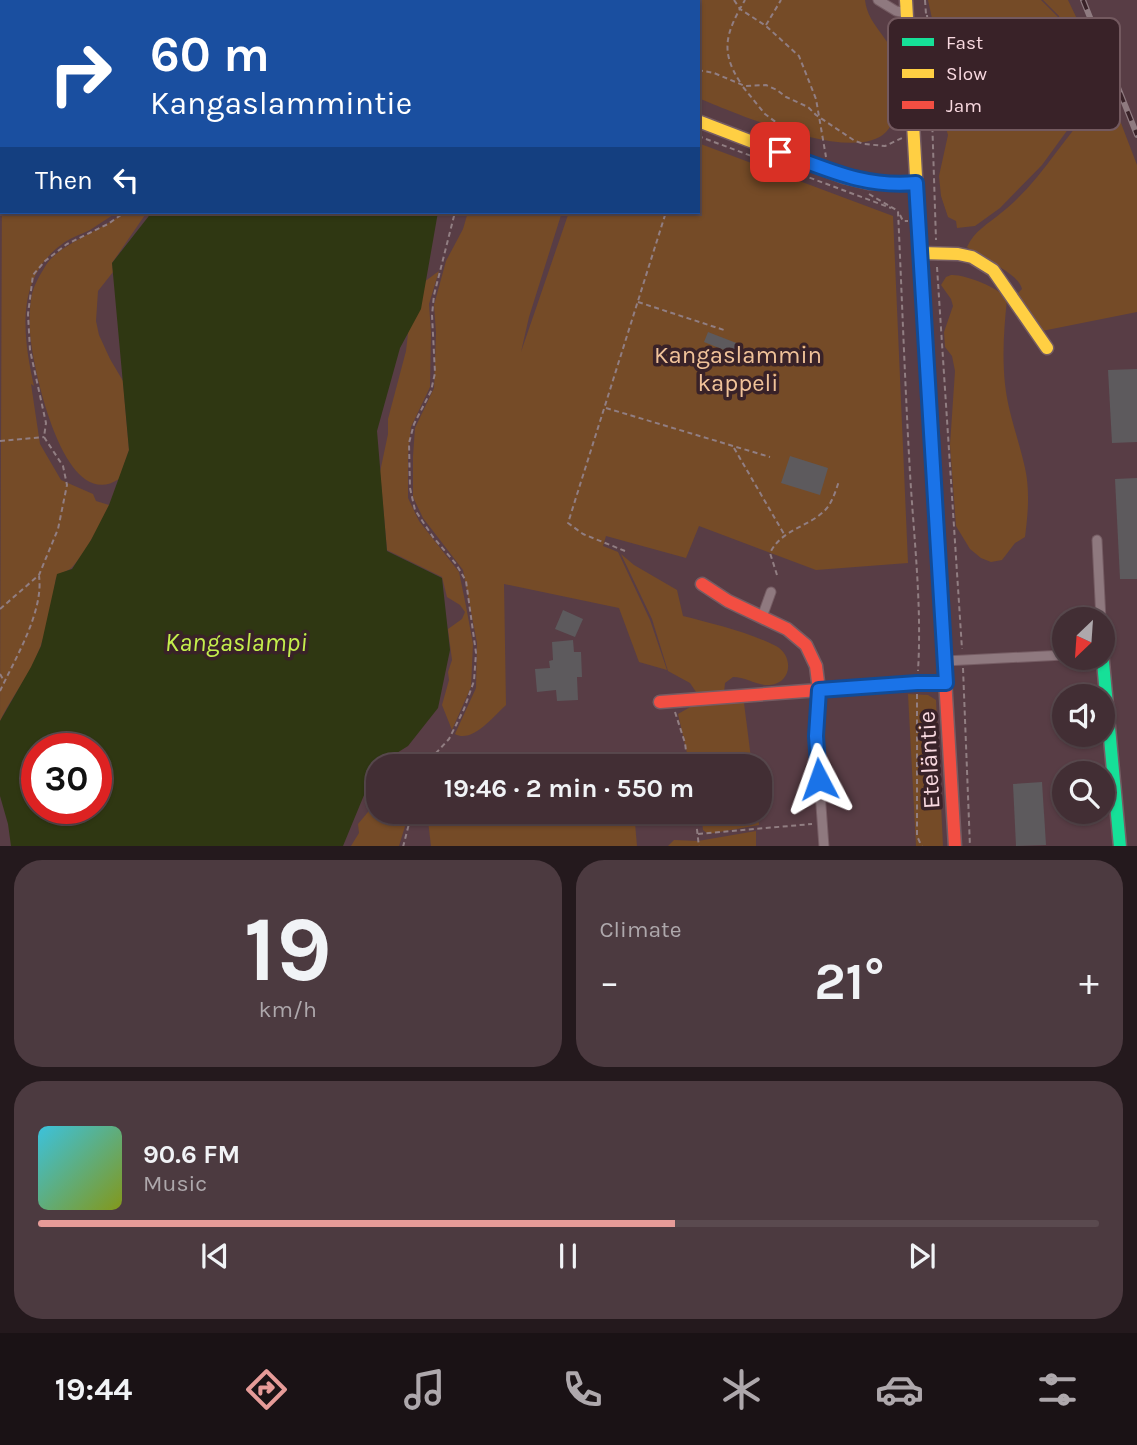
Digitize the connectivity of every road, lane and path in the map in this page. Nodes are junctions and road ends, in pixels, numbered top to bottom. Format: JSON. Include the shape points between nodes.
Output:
{"nodes":[{"id":1,"x":734,"y":0,"type":"edge"},
{"id":2,"x":745,"y":0,"type":"edge"},
{"id":3,"x":781,"y":0,"type":"edge"},
{"id":4,"x":878,"y":0,"type":"edge"},
{"id":5,"x":925,"y":0,"type":"edge"},
{"id":6,"x":907,"y":7,"type":"edge"},
{"id":7,"x":740,"y":9,"type":"junction"},
{"id":8,"x":926,"y":18,"type":"edge"},
{"id":9,"x":766,"y":26,"type":"junction"},
{"id":10,"x":700,"y":70,"type":"edge"},
{"id":11,"x":741,"y":85,"type":"junction"},
{"id":12,"x":819,"y":117,"type":"junction"},
{"id":13,"x":700,"y":122,"type":"edge"},
{"id":14,"x":913,"y":130,"type":"joint"},
{"id":15,"x":933,"y":130,"type":"edge"},
{"id":16,"x":700,"y":137,"type":"edge"},
{"id":17,"x":826,"y":158,"type":"dead end"},
{"id":18,"x":797,"y":159,"type":"junction"},
{"id":19,"x":916,"y":183,"type":"junction"},
{"id":20,"x":864,"y":192,"type":"dead end"},
{"id":21,"x":898,"y":211,"type":"junction"},
{"id":22,"x":122,"y":214,"type":"edge"},
{"id":23,"x":455,"y":214,"type":"edge"},
{"id":24,"x":665,"y":214,"type":"edge"},
{"id":25,"x":918,"y":220,"type":"junction"},
{"id":26,"x":935,"y":220,"type":"junction"},
{"id":27,"x":936,"y":251,"type":"junction"},
{"id":28,"x":920,"y":253,"type":"junction"},
{"id":29,"x":638,"y":302,"type":"junction"},
{"id":30,"x":724,"y":330,"type":"dead end"},
{"id":31,"x":1047,"y":348,"type":"dead end"},
{"id":32,"x":604,"y":407,"type":"junction"},
{"id":33,"x":44,"y":437,"type":"junction"},
{"id":34,"x":0,"y":441,"type":"edge"},
{"id":35,"x":734,"y":446,"type":"junction"},
{"id":36,"x":769,"y":457,"type":"dead end"},
{"id":37,"x":839,"y":481,"type":"dead end"},
{"id":38,"x":784,"y":535,"type":"junction"},
{"id":39,"x":1097,"y":540,"type":"dead end"},
{"id":40,"x":625,"y":551,"type":"dead end"},
{"id":41,"x":39,"y":575,"type":"junction"},
{"id":42,"x":777,"y":575,"type":"dead end"},
{"id":43,"x":702,"y":584,"type":"dead end"},
{"id":44,"x":771,"y":592,"type":"dead end"},
{"id":45,"x":1100,"y":607,"type":"edge"},
{"id":46,"x":0,"y":609,"type":"edge"},
{"id":47,"x":762,"y":617,"type":"junction"},
{"id":48,"x":1052,"y":655,"type":"edge"},
{"id":49,"x":962,"y":659,"type":"junction"},
{"id":50,"x":945,"y":661,"type":"junction"},
{"id":51,"x":1104,"y":670,"type":"edge"},
{"id":52,"x":0,"y":674,"type":"edge"},
{"id":53,"x":4,"y":682,"type":"junction"},
{"id":54,"x":917,"y":683,"type":"junction"},
{"id":55,"x":946,"y":683,"type":"junction"},
{"id":56,"x":819,"y":690,"type":"junction"},
{"id":57,"x":0,"y":691,"type":"edge"},
{"id":58,"x":666,"y":701,"type":"joint"},
{"id":59,"x":435,"y":754,"type":"edge"},
{"id":60,"x":686,"y":754,"type":"edge"},
{"id":61,"x":822,"y":823,"type":"junction"},
{"id":62,"x":409,"y":824,"type":"edge"},
{"id":63,"x":697,"y":824,"type":"edge"},
{"id":64,"x":698,"y":834,"type":"junction"},
{"id":65,"x":403,"y":846,"type":"edge"},
{"id":66,"x":699,"y":846,"type":"edge"},
{"id":67,"x":824,"y":846,"type":"edge"},
{"id":68,"x":922,"y":846,"type":"edge"},
{"id":69,"x":955,"y":846,"type":"edge"},
{"id":70,"x":970,"y":846,"type":"edge"},
{"id":71,"x":1120,"y":846,"type":"edge"}],
"edges":[{"from":1,"to":7,"type":"path"},
{"from":2,"to":7,"type":"path"},
{"from":3,"to":9,"type":"path"},
{"from":4,"to":6,"type":"street","via":[[896,11]]},
{"from":5,"to":8,"type":"path"},
{"from":7,"to":9,"type":"path"},
{"from":7,"to":11,"type":"path","via":[[726,41],[729,66]]},
{"from":9,"to":12,"type":"path","via":[[799,56]]},
{"from":10,"to":11,"type":"path"},
{"from":11,"to":12,"type":"path","via":[[766,85]]},
{"from":11,"to":18,"type":"path","via":[[765,114],[801,141]]},
{"from":12,"to":14,"type":"path","via":[[855,141],[878,146]]},
{"from":12,"to":17,"type":"path"},
{"from":13,"to":18,"type":"street"},
{"from":14,"to":19,"type":"street","name":"Eteläntie"},
{"from":15,"to":26,"type":"path"},
{"from":16,"to":21,"type":"path"},
{"from":18,"to":19,"type":"street","via":[[869,183]]},
{"from":19,"to":25,"type":"street","name":"Eteläntie"},
{"from":20,"to":21,"type":"path"},
{"from":21,"to":25,"type":"path","via":[[903,221]]},
{"from":21,"to":54,"type":"path","via":[[906,414],[919,576]]},
{"from":22,"to":33,"type":"path","via":[[67,244],[33,275],[30,350],[46,423]]},
{"from":23,"to":59,"type":"path","via":[[434,295],[435,373],[414,424],[410,488],[415,510],[466,581],[476,653],[474,681],[464,709],[449,739]]},
{"from":24,"to":29,"type":"path"},
{"from":25,"to":26,"type":"path"},
{"from":25,"to":28,"type":"street","name":"Eteläntie"},
{"from":26,"to":27,"type":"path"},
{"from":27,"to":28,"type":"street"},
{"from":27,"to":31,"type":"street","via":[[972,257],[993,270]]},
{"from":27,"to":49,"type":"path"},
{"from":28,"to":50,"type":"street","name":"Eteläntie"},
{"from":29,"to":30,"type":"path"},
{"from":29,"to":32,"type":"path"},
{"from":32,"to":35,"type":"path"},
{"from":32,"to":40,"type":"path","via":[[568,523]]},
{"from":33,"to":34,"type":"path"},
{"from":33,"to":41,"type":"path","via":[[63,466],[68,485],[58,529]]},
{"from":35,"to":36,"type":"path"},
{"from":35,"to":38,"type":"path"},
{"from":37,"to":38,"type":"path","via":[[828,507]]},
{"from":38,"to":42,"type":"path","via":[[769,552]]},
{"from":39,"to":45,"type":"street"},
{"from":41,"to":46,"type":"path"},
{"from":41,"to":53,"type":"path","via":[[36,610]]},
{"from":43,"to":47,"type":"street"},
{"from":44,"to":47,"type":"street"},
{"from":47,"to":56,"type":"street","via":[[806,645],[816,666]]},
{"from":48,"to":49,"type":"street"},
{"from":49,"to":50,"type":"street"},
{"from":49,"to":70,"type":"path"},
{"from":50,"to":55,"type":"street","name":"Eteläntie"},
{"from":51,"to":71,"type":"street"},
{"from":52,"to":53,"type":"path"},
{"from":53,"to":57,"type":"path"},
{"from":54,"to":55,"type":"street"},
{"from":54,"to":56,"type":"street"},
{"from":54,"to":68,"type":"path","via":[[917,836]]},
{"from":55,"to":69,"type":"street","name":"Eteläntie"},
{"from":56,"to":58,"type":"street"},
{"from":56,"to":61,"type":"street","via":[[816,736]]},
{"from":58,"to":60,"type":"path"},
{"from":61,"to":64,"type":"path"},
{"from":61,"to":67,"type":"street"},
{"from":62,"to":65,"type":"path"},
{"from":63,"to":64,"type":"path"},
{"from":64,"to":66,"type":"path"}]}
